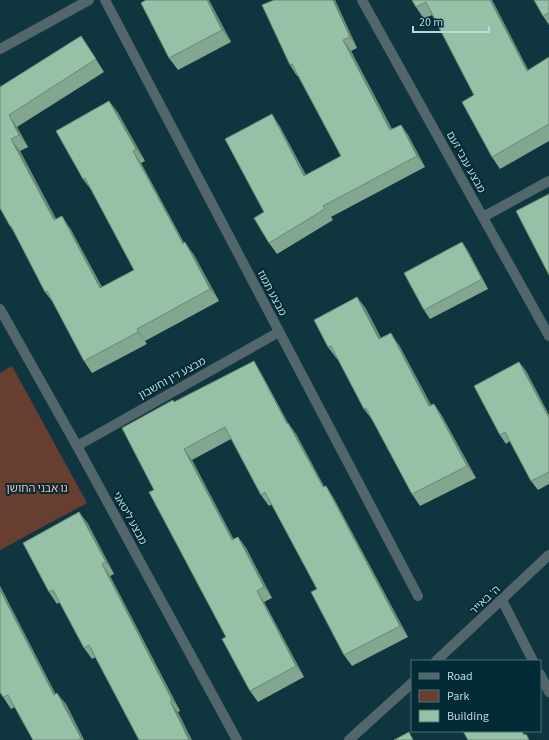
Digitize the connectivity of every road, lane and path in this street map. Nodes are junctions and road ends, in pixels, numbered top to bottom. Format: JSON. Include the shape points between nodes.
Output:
{"nodes":[{"id":1,"x":89,"y":0,"type":"edge"},
{"id":2,"x":105,"y":0,"type":"edge"},
{"id":3,"x":362,"y":0,"type":"edge"},
{"id":4,"x":0,"y":48,"type":"edge"},
{"id":5,"x":549,"y":181,"type":"edge"},
{"id":6,"x":483,"y":217,"type":"junction"},
{"id":7,"x":0,"y":309,"type":"edge"},
{"id":8,"x":279,"y":332,"type":"junction"},
{"id":9,"x":549,"y":336,"type":"edge"},
{"id":10,"x":77,"y":446,"type":"junction"},
{"id":11,"x":549,"y":555,"type":"edge"},
{"id":12,"x":418,"y":596,"type":"dead end"},
{"id":13,"x":502,"y":600,"type":"junction"},
{"id":14,"x":437,"y":660,"type":"edge"},
{"id":15,"x":532,"y":660,"type":"edge"},
{"id":16,"x":541,"y":676,"type":"edge"},
{"id":17,"x":411,"y":684,"type":"edge"},
{"id":18,"x":549,"y":692,"type":"edge"},
{"id":19,"x":237,"y":740,"type":"edge"},
{"id":20,"x":349,"y":740,"type":"edge"}],
"edges":[{"from":1,"to":4,"type":"street"},
{"from":2,"to":8,"type":"street","name":"מבצע תמוז"},
{"from":3,"to":6,"type":"street","name":"מבצע ענבי זעם"},
{"from":5,"to":6,"type":"street"},
{"from":6,"to":9,"type":"street","name":"מבצע ענבי זעם"},
{"from":7,"to":10,"type":"street","name":"מבצע ליטאני"},
{"from":8,"to":10,"type":"street","name":"מבצע דין וחשבון"},
{"from":8,"to":12,"type":"street","name":"מבצע תמוז"},
{"from":10,"to":19,"type":"street","name":"מבצע ליטאני"},
{"from":11,"to":13,"type":"street","name":"ה' באייר"},
{"from":13,"to":14,"type":"street","name":"ה' באייר"},
{"from":13,"to":15,"type":"street"},
{"from":16,"to":18,"type":"street"},
{"from":17,"to":20,"type":"street"}]}
